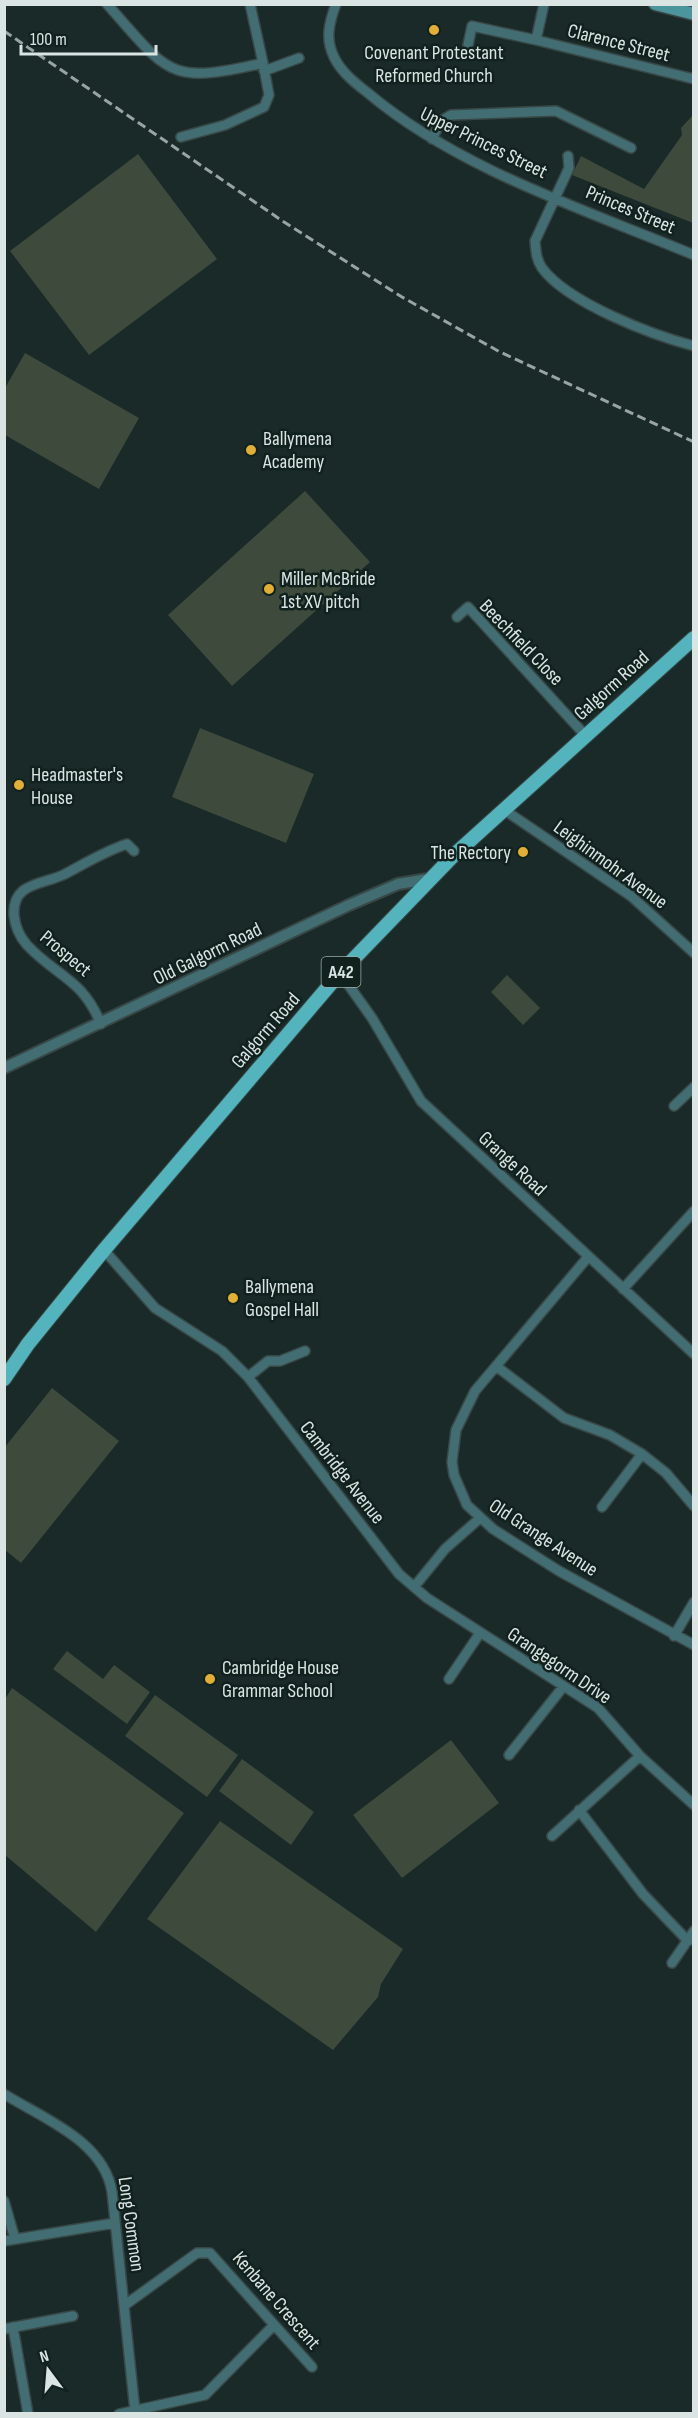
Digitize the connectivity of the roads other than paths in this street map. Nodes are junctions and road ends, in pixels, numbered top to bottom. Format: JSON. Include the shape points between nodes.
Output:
{"nodes":[{"id":1,"x":107,"y":4,"type":"edge"},
{"id":2,"x":250,"y":4,"type":"edge"},
{"id":3,"x":336,"y":4,"type":"edge"},
{"id":4,"x":544,"y":4,"type":"edge"},
{"id":5,"x":655,"y":4,"type":"edge"},
{"id":6,"x":693,"y":14,"type":"edge"},
{"id":7,"x":536,"y":40,"type":"junction"},
{"id":8,"x":468,"y":45,"type":"dead end"},
{"id":9,"x":299,"y":58,"type":"dead end"},
{"id":10,"x":263,"y":67,"type":"junction"},
{"id":11,"x":693,"y":79,"type":"edge"},
{"id":12,"x":181,"y":137,"type":"dead end"},
{"id":13,"x":432,"y":139,"type":"junction"},
{"id":14,"x":631,"y":148,"type":"dead end"},
{"id":15,"x":568,"y":156,"type":"dead end"},
{"id":16,"x":554,"y":196,"type":"junction"},
{"id":17,"x":693,"y":255,"type":"edge"},
{"id":18,"x":693,"y":346,"type":"edge"},
{"id":19,"x":457,"y":617,"type":"dead end"},
{"id":20,"x":693,"y":638,"type":"edge"},
{"id":21,"x":585,"y":735,"type":"junction"},
{"id":22,"x":503,"y":809,"type":"junction"},
{"id":23,"x":134,"y":851,"type":"dead end"},
{"id":24,"x":428,"y":879,"type":"junction"},
{"id":25,"x":693,"y":953,"type":"edge"},
{"id":26,"x":340,"y":973,"type":"junction"},
{"id":27,"x":101,"y":1024,"type":"junction"},
{"id":28,"x":4,"y":1068,"type":"edge"},
{"id":29,"x":693,"y":1087,"type":"edge"},
{"id":30,"x":674,"y":1106,"type":"dead end"},
{"id":31,"x":693,"y":1211,"type":"edge"},
{"id":32,"x":104,"y":1250,"type":"junction"},
{"id":33,"x":588,"y":1257,"type":"junction"},
{"id":34,"x":623,"y":1289,"type":"junction"},
{"id":35,"x":305,"y":1351,"type":"dead end"},
{"id":36,"x":693,"y":1354,"type":"edge"},
{"id":37,"x":496,"y":1366,"type":"junction"},
{"id":38,"x":248,"y":1377,"type":"junction"},
{"id":39,"x":4,"y":1379,"type":"edge"},
{"id":40,"x":642,"y":1454,"type":"junction"},
{"id":41,"x":693,"y":1506,"type":"edge"},
{"id":42,"x":602,"y":1508,"type":"dead end"},
{"id":43,"x":478,"y":1518,"type":"junction"},
{"id":44,"x":414,"y":1587,"type":"junction"},
{"id":45,"x":693,"y":1602,"type":"edge"},
{"id":46,"x":480,"y":1633,"type":"junction"},
{"id":47,"x":674,"y":1636,"type":"junction"},
{"id":48,"x":693,"y":1645,"type":"edge"},
{"id":49,"x":449,"y":1679,"type":"dead end"},
{"id":50,"x":563,"y":1687,"type":"junction"},
{"id":51,"x":509,"y":1755,"type":"dead end"},
{"id":52,"x":640,"y":1756,"type":"junction"},
{"id":53,"x":693,"y":1804,"type":"edge"},
{"id":54,"x":579,"y":1810,"type":"junction"},
{"id":55,"x":552,"y":1836,"type":"dead end"},
{"id":56,"x":693,"y":1931,"type":"edge"},
{"id":57,"x":688,"y":1941,"type":"junction"},
{"id":58,"x":672,"y":1963,"type":"dead end"},
{"id":59,"x":4,"y":2094,"type":"edge"},
{"id":60,"x":4,"y":2201,"type":"edge"},
{"id":61,"x":115,"y":2223,"type":"junction"},
{"id":62,"x":15,"y":2239,"type":"junction"},
{"id":63,"x":4,"y":2241,"type":"edge"},
{"id":64,"x":124,"y":2305,"type":"junction"},
{"id":65,"x":73,"y":2316,"type":"dead end"},
{"id":66,"x":274,"y":2325,"type":"junction"},
{"id":67,"x":9,"y":2328,"type":"edge"},
{"id":68,"x":312,"y":2367,"type":"dead end"},
{"id":69,"x":135,"y":2411,"type":"junction"},
{"id":70,"x":28,"y":2414,"type":"edge"},
{"id":71,"x":119,"y":2414,"type":"edge"}],
"edges":[{"from":1,"to":10,"type":"street","via":[[155,58],[178,71],[211,75]]},
{"from":2,"to":10,"type":"street"},
{"from":3,"to":13,"type":"street","name":"Upper Princes Street","via":[[328,38],[339,65],[390,111]]},
{"from":4,"to":7,"type":"street","name":"Clarence Street"},
{"from":5,"to":6,"type":"main road"},
{"from":7,"to":8,"type":"street","name":"Clarence Street","via":[[472,26]]},
{"from":7,"to":11,"type":"street","name":"Clarence Street"},
{"from":9,"to":10,"type":"street"},
{"from":10,"to":12,"type":"street","via":[[269,98],[264,107],[225,125]]},
{"from":13,"to":14,"type":"street","via":[[441,121],[451,115],[548,110],[567,115]]},
{"from":13,"to":16,"type":"street","name":"Upper Princes Street","via":[[467,159]]},
{"from":15,"to":16,"type":"street","via":[[569,168]]},
{"from":16,"to":17,"type":"street","name":"Princes Street"},
{"from":16,"to":18,"type":"street","via":[[535,241],[537,257],[546,272],[577,298]]},
{"from":19,"to":21,"type":"street","name":"Beechfield Close","via":[[468,607]]},
{"from":20,"to":21,"type":"main road","name":"Galgorm Road","number":"A42"},
{"from":21,"to":22,"type":"main road","name":"Galgorm Road","number":"A42"},
{"from":22,"to":24,"type":"main road","name":"Galgorm Road","number":"A42"},
{"from":22,"to":25,"type":"street","name":"Leighinmohr Avenue","via":[[631,896]]},
{"from":23,"to":27,"type":"street","name":"Prospect","via":[[127,844],[106,851],[62,875],[28,886],[15,904],[15,921],[23,940],[83,991]]},
{"from":24,"to":26,"type":"main road","name":"Galgorm Road","number":"A42"},
{"from":24,"to":27,"type":"street","name":"Old Galgorm Road","via":[[398,884],[349,905]]},
{"from":26,"to":32,"type":"main road","name":"Galgorm Road","number":"A42"},
{"from":26,"to":33,"type":"street","name":"Grange Road","via":[[421,1101]]},
{"from":27,"to":28,"type":"street","name":"Old Galgorm Road"},
{"from":29,"to":30,"type":"street"},
{"from":31,"to":34,"type":"street"},
{"from":32,"to":38,"type":"street","name":"Cambridge Avenue","via":[[155,1308],[222,1351]]},
{"from":32,"to":39,"type":"main road","name":"Galgorm Road","number":"A42"},
{"from":33,"to":34,"type":"street","name":"Grange Road"},
{"from":33,"to":37,"type":"street","name":"Old Grange Avenue"},
{"from":34,"to":36,"type":"street","name":"Grange Road"},
{"from":35,"to":38,"type":"street","via":[[280,1361],[268,1361]]},
{"from":37,"to":40,"type":"street","via":[[564,1418],[610,1435]]},
{"from":37,"to":43,"type":"street","name":"Old Grange Avenue","via":[[462,1413],[453,1447],[452,1462],[459,1491]]},
{"from":38,"to":44,"type":"street","name":"Cambridge Avenue","via":[[399,1574]]},
{"from":40,"to":41,"type":"street","via":[[666,1473]]},
{"from":40,"to":42,"type":"street"},
{"from":43,"to":44,"type":"street","via":[[445,1549]]},
{"from":43,"to":47,"type":"street","name":"Old Grange Avenue","via":[[560,1571]]},
{"from":44,"to":46,"type":"street","name":"Grangegorm Drive"},
{"from":45,"to":47,"type":"street"},
{"from":46,"to":49,"type":"street","name":"Grangegorm Drive"},
{"from":46,"to":50,"type":"street","name":"Grangegorm Drive"},
{"from":47,"to":48,"type":"street","name":"Old Grange Avenue"},
{"from":50,"to":51,"type":"street"},
{"from":50,"to":52,"type":"street","name":"Grangegorm Drive","via":[[598,1708]]},
{"from":52,"to":53,"type":"street","name":"Grangegorm Drive"},
{"from":52,"to":54,"type":"street"},
{"from":54,"to":55,"type":"street"},
{"from":54,"to":57,"type":"street","via":[[643,1894]]},
{"from":56,"to":57,"type":"street"},
{"from":57,"to":58,"type":"street"},
{"from":59,"to":61,"type":"street","name":"Long Common","via":[[80,2140],[97,2156],[109,2177]]},
{"from":60,"to":62,"type":"street"},
{"from":61,"to":62,"type":"street"},
{"from":61,"to":64,"type":"street","name":"Long Common"},
{"from":62,"to":63,"type":"street"},
{"from":64,"to":66,"type":"street","name":"Kenbane Crescent","via":[[195,2254],[207,2252],[218,2259]]},
{"from":64,"to":69,"type":"street","name":"Long Common"},
{"from":65,"to":67,"type":"street"},
{"from":66,"to":68,"type":"street","name":"Kenbane Crescent"},
{"from":66,"to":69,"type":"street","via":[[208,2394]]},
{"from":67,"to":70,"type":"street"},
{"from":69,"to":71,"type":"street"}]}
